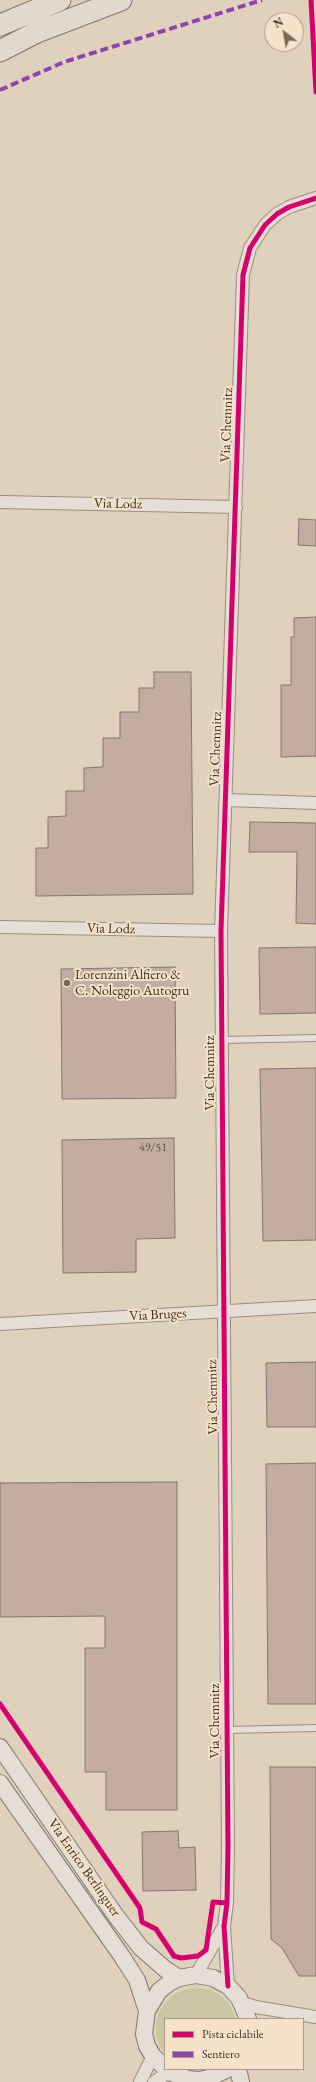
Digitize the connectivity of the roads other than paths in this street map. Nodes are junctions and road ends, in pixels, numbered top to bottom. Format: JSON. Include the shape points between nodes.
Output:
{"nodes":[{"id":1,"x":60,"y":0,"type":"edge"},
{"id":2,"x":121,"y":0,"type":"edge"},
{"id":3,"x":0,"y":25,"type":"edge"},
{"id":4,"x":0,"y":51,"type":"edge"},
{"id":5,"x":316,"y":198,"type":"edge"},
{"id":6,"x":0,"y":502,"type":"edge"},
{"id":7,"x":236,"y":507,"type":"junction"},
{"id":8,"x":226,"y":800,"type":"junction"},
{"id":9,"x":316,"y":804,"type":"edge"},
{"id":10,"x":0,"y":927,"type":"edge"},
{"id":11,"x":221,"y":931,"type":"junction"},
{"id":12,"x":316,"y":1038,"type":"edge"},
{"id":13,"x":222,"y":1040,"type":"junction"},
{"id":14,"x":316,"y":1306,"type":"edge"},
{"id":15,"x":224,"y":1311,"type":"junction"},
{"id":16,"x":0,"y":1324,"type":"edge"},
{"id":17,"x":316,"y":1728,"type":"edge"},
{"id":18,"x":228,"y":1730,"type":"junction"},
{"id":19,"x":0,"y":1747,"type":"edge"},
{"id":20,"x":0,"y":1783,"type":"edge"},
{"id":21,"x":224,"y":1926,"type":"junction"},
{"id":22,"x":196,"y":1975,"type":"junction"},
{"id":23,"x":179,"y":1978,"type":"junction"},
{"id":24,"x":228,"y":1986,"type":"junction"},
{"id":25,"x":242,"y":2003,"type":"junction"},
{"id":26,"x":147,"y":2011,"type":"junction"},
{"id":27,"x":316,"y":2017,"type":"edge"},
{"id":28,"x":248,"y":2018,"type":"edge"},
{"id":29,"x":304,"y":2021,"type":"edge"},
{"id":30,"x":153,"y":2056,"type":"junction"},
{"id":31,"x":164,"y":2067,"type":"edge"},
{"id":32,"x":226,"y":2070,"type":"edge"},
{"id":33,"x":238,"y":2070,"type":"edge"},
{"id":34,"x":169,"y":2072,"type":"joint"},
{"id":35,"x":199,"y":2081,"type":"edge"},
{"id":36,"x":140,"y":2082,"type":"edge"},
{"id":37,"x":154,"y":2082,"type":"edge"},
{"id":38,"x":241,"y":2082,"type":"edge"}],
"edges":[{"from":1,"to":3,"type":"highway"},
{"from":2,"to":4,"type":"highway","via":[[36,32]]},
{"from":5,"to":7,"type":"street","name":"Via Chemnitz","via":[[277,214],[256,236],[245,263]]},
{"from":6,"to":7,"type":"street","name":"Via Lodz"},
{"from":7,"to":8,"type":"street","name":"Via Chemnitz"},
{"from":8,"to":9,"type":"street"},
{"from":8,"to":11,"type":"street","name":"Via Chemnitz"},
{"from":10,"to":11,"type":"street","name":"Via Lodz"},
{"from":11,"to":13,"type":"street","name":"Via Chemnitz"},
{"from":12,"to":13,"type":"lane"},
{"from":13,"to":15,"type":"street","name":"Via Chemnitz"},
{"from":14,"to":15,"type":"street","name":"Via Bruges"},
{"from":15,"to":16,"type":"street","name":"Via Bruges"},
{"from":15,"to":18,"type":"street","name":"Via Chemnitz"},
{"from":17,"to":18,"type":"lane"},
{"from":18,"to":21,"type":"street","name":"Via Chemnitz","via":[[227,1903]]},
{"from":19,"to":23,"type":"main road","name":"Via Enrico Berlinguer","via":[[116,1916],[141,1948]]},
{"from":20,"to":26,"type":"main road","name":"Via Enrico Berlinguer","via":[[121,1955],[136,1980]]},
{"from":21,"to":22,"type":"street","name":"Via Chemnitz"},
{"from":21,"to":24,"type":"street","name":"Via Chemnitz"},
{"from":22,"to":23,"type":"main road","name":"Via Enrico Berlinguer"},
{"from":22,"to":24,"type":"main road","name":"Via Enrico Berlinguer","via":[[213,1978]]},
{"from":23,"to":26,"type":"main road","name":"Via Enrico Berlinguer","via":[[159,1990]]},
{"from":24,"to":25,"type":"main road","name":"Via Enrico Berlinguer"},
{"from":25,"to":27,"type":"street"},
{"from":25,"to":28,"type":"main road","name":"Via Enrico Berlinguer"},
{"from":26,"to":30,"type":"main road","name":"Via Enrico Berlinguer","via":[[144,2034]]},
{"from":27,"to":29,"type":"street"},
{"from":30,"to":31,"type":"main road","name":"Via Enrico Berlinguer"},
{"from":30,"to":36,"type":"street"},
{"from":32,"to":35,"type":"main road","name":"Via Enrico Berlinguer"},
{"from":33,"to":38,"type":"main road"},
{"from":34,"to":35,"type":"main road","name":"Via Enrico Berlinguer"},
{"from":34,"to":37,"type":"street"}]}
